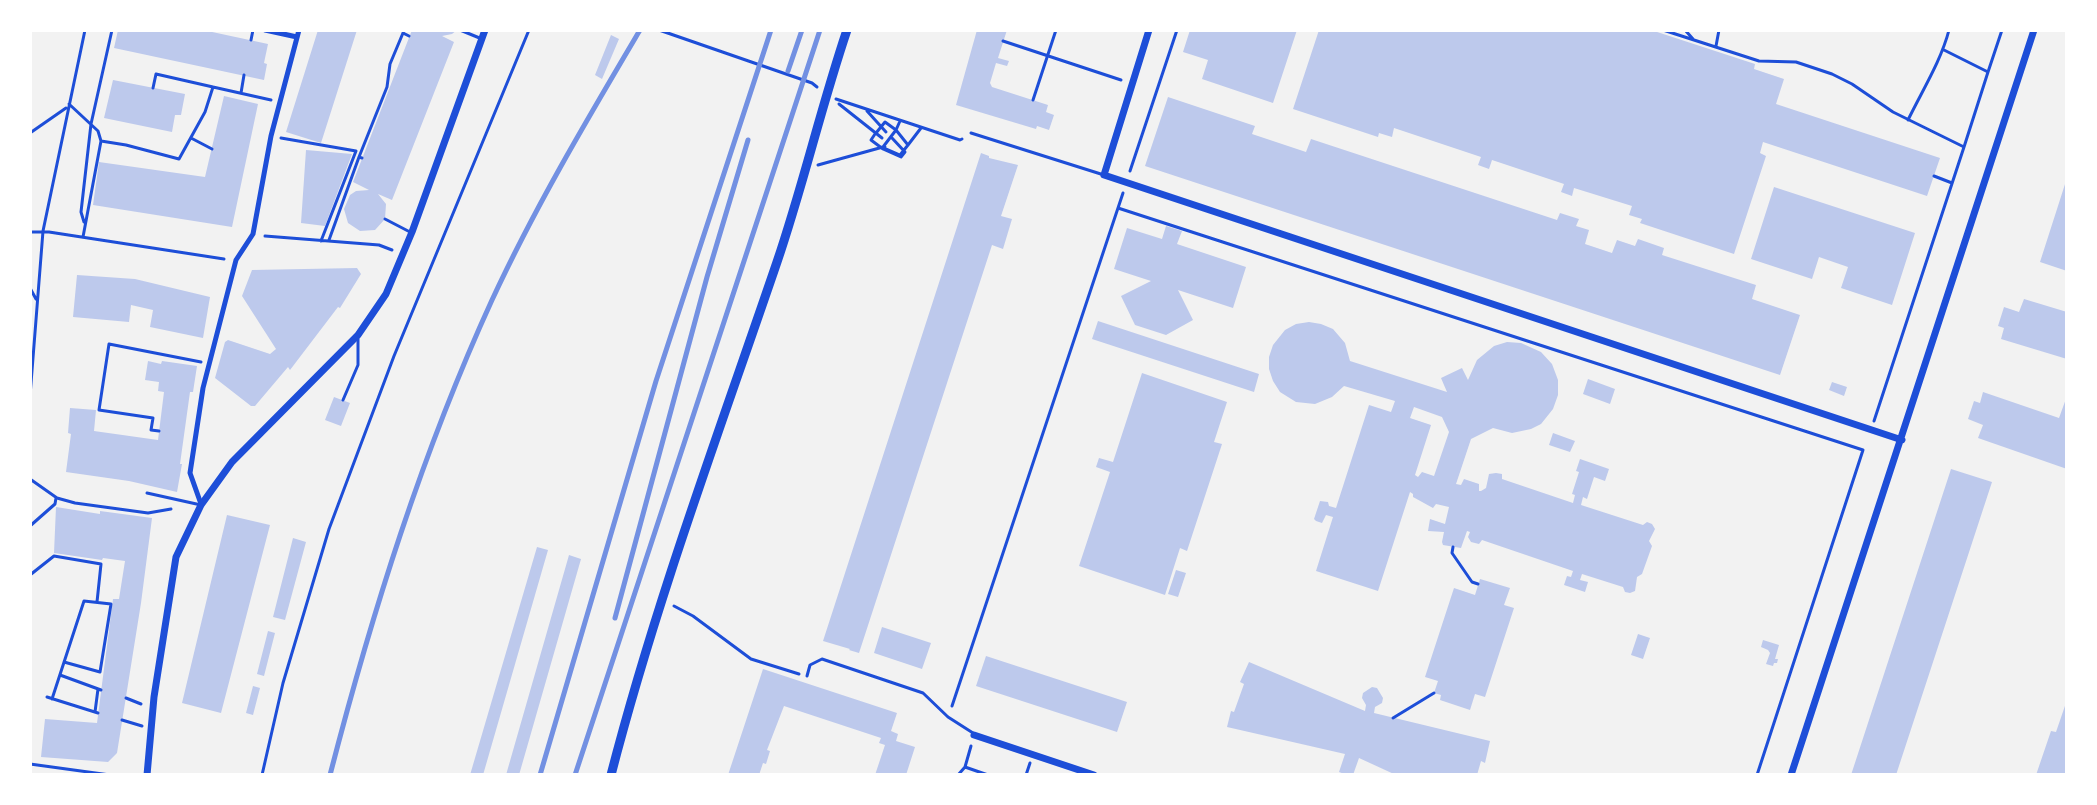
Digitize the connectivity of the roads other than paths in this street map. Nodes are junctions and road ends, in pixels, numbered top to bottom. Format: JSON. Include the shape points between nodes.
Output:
{"nodes":[{"id":1,"x":265,"y":30,"type":"edge"},
{"id":2,"x":460,"y":30,"type":"edge"},
{"id":3,"x":485,"y":30,"type":"edge"},
{"id":4,"x":529,"y":30,"type":"edge"},
{"id":5,"x":847,"y":30,"type":"edge"},
{"id":6,"x":1149,"y":30,"type":"edge"},
{"id":7,"x":2034,"y":30,"type":"edge"},
{"id":8,"x":298,"y":33,"type":"edge"},
{"id":9,"x":482,"y":39,"type":"junction"},
{"id":10,"x":971,"y":133,"type":"road end"},
{"id":11,"x":1104,"y":175,"type":"junction"},
{"id":12,"x":385,"y":219,"type":"dead end"},
{"id":13,"x":412,"y":232,"type":"junction"},
{"id":14,"x":358,"y":335,"type":"junction"},
{"id":15,"x":343,"y":400,"type":"dead end"},
{"id":16,"x":1902,"y":440,"type":"junction"},
{"id":17,"x":147,"y":493,"type":"dead end"},
{"id":18,"x":201,"y":505,"type":"junction"},
{"id":19,"x":807,"y":676,"type":"road end"},
{"id":20,"x":974,"y":735,"type":"joint"},
{"id":21,"x":147,"y":775,"type":"edge"},
{"id":22,"x":262,"y":775,"type":"edge"},
{"id":23,"x":611,"y":775,"type":"edge"},
{"id":24,"x":1094,"y":775,"type":"edge"},
{"id":25,"x":1791,"y":775,"type":"edge"}],
"edges":[{"from":1,"to":8,"type":"street"},
{"from":2,"to":9,"type":"lane"},
{"from":3,"to":9,"type":"street"},
{"from":4,"to":22,"type":"lane","via":[[394,356],[329,529]]},
{"from":5,"to":23,"type":"main road","via":[[778,260],[661,600]]},
{"from":6,"to":11,"type":"street"},
{"from":7,"to":16,"type":"street"},
{"from":8,"to":18,"type":"street","via":[[253,234],[236,260],[203,388],[190,473]]},
{"from":9,"to":13,"type":"street"},
{"from":10,"to":11,"type":"lane"},
{"from":11,"to":16,"type":"street"},
{"from":12,"to":13,"type":"lane"},
{"from":13,"to":14,"type":"street","via":[[386,294]]},
{"from":14,"to":15,"type":"lane","via":[[358,365]]},
{"from":14,"to":18,"type":"street","via":[[232,462]]},
{"from":16,"to":25,"type":"street"},
{"from":17,"to":18,"type":"lane"},
{"from":18,"to":21,"type":"street","via":[[176,557]]},
{"from":19,"to":20,"type":"lane","via":[[810,665],[822,659],[923,693]]},
{"from":20,"to":24,"type":"street"}]}
